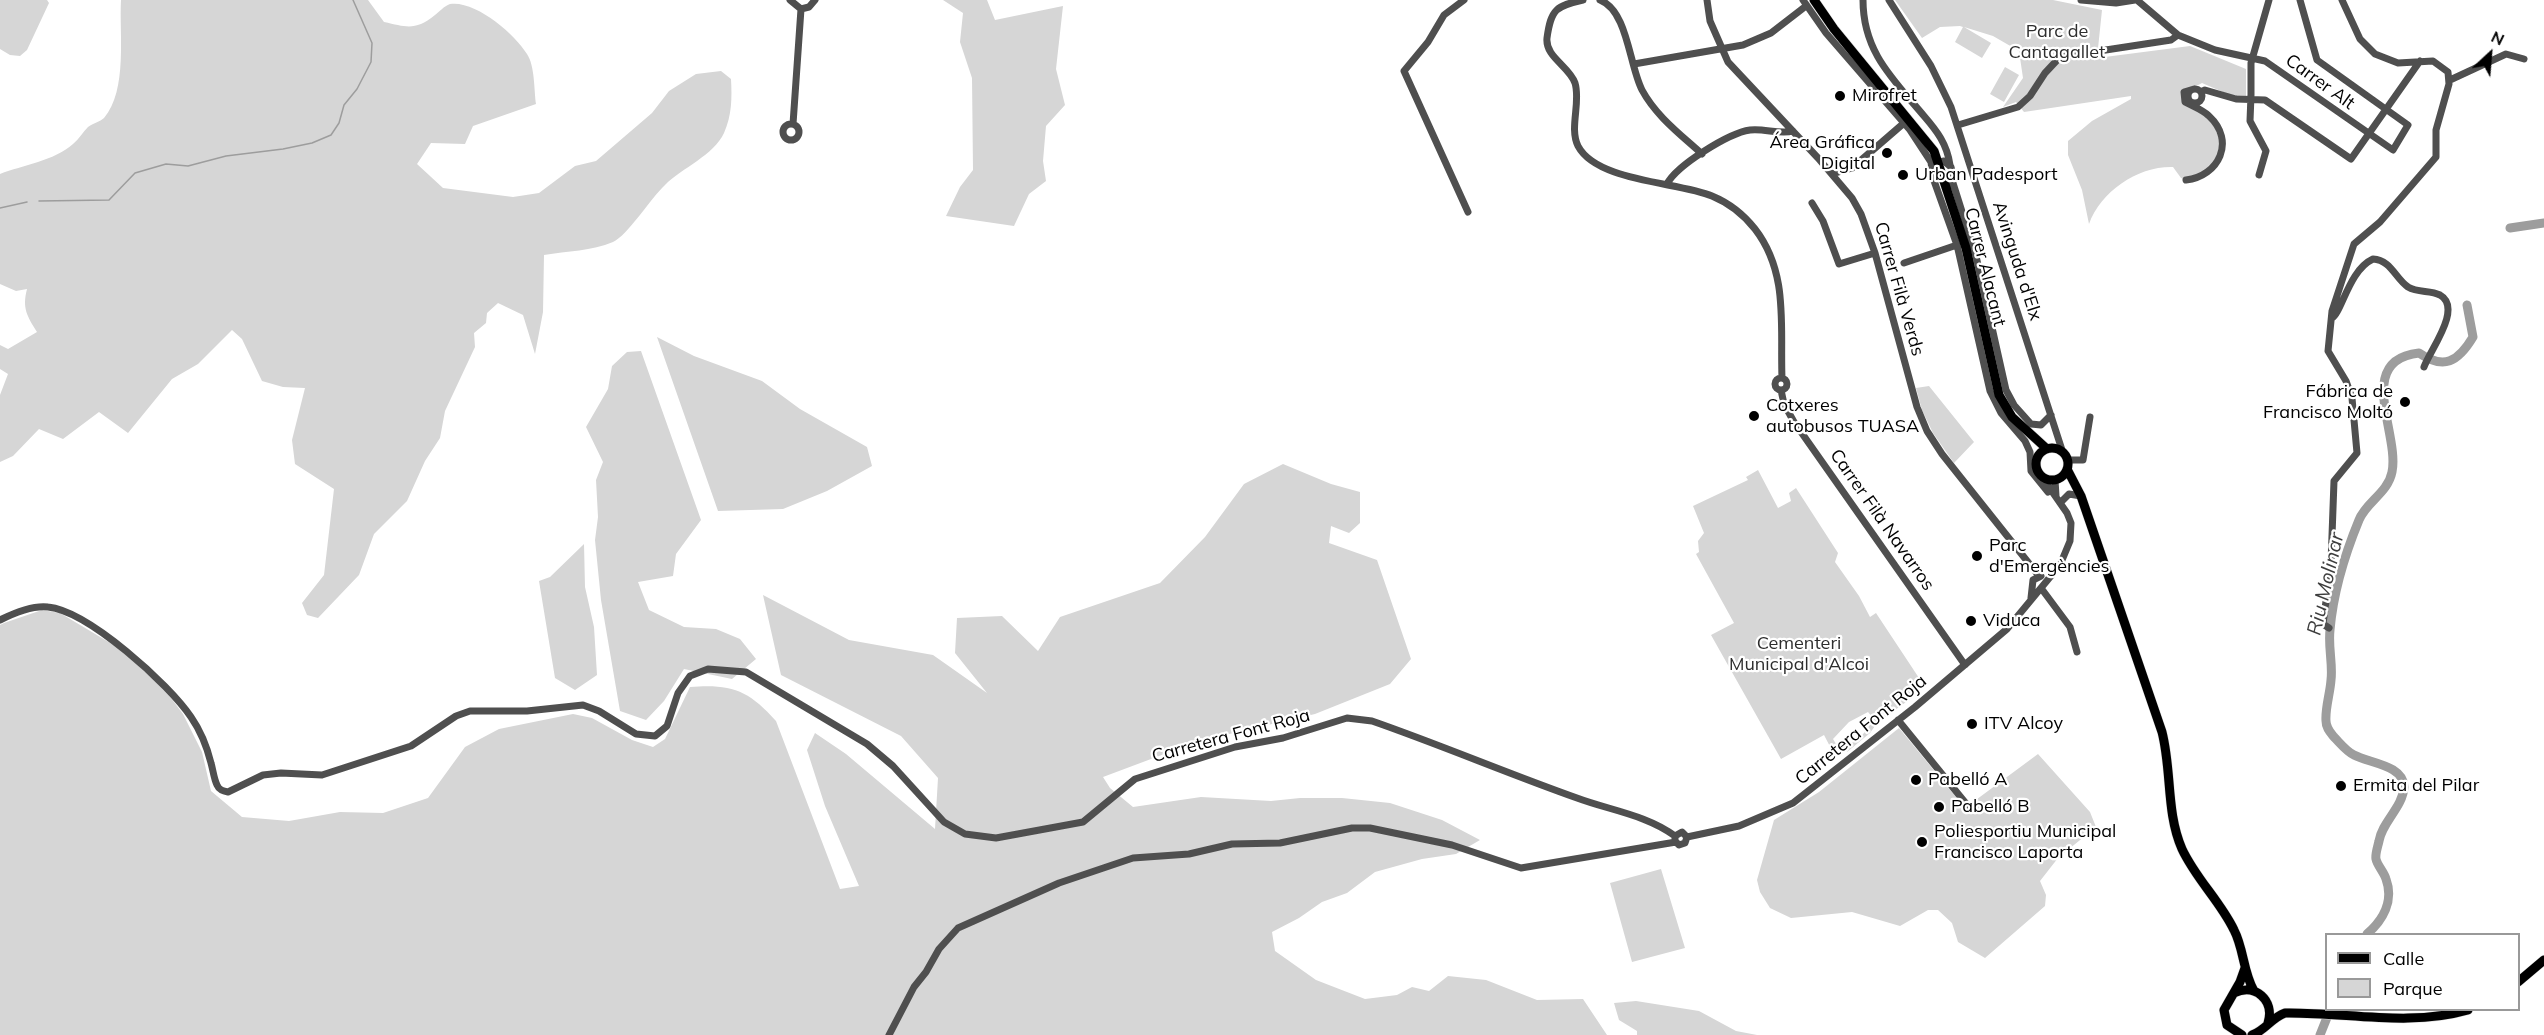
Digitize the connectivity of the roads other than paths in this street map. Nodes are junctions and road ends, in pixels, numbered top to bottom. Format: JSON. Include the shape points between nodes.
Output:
{"nodes":[{"id":1,"x":790,"y":0,"type":"edge"},
{"id":2,"x":815,"y":0,"type":"edge"},
{"id":3,"x":1464,"y":0,"type":"edge"},
{"id":4,"x":1583,"y":0,"type":"edge"},
{"id":5,"x":1600,"y":0,"type":"edge"},
{"id":6,"x":1707,"y":0,"type":"edge"},
{"id":7,"x":1863,"y":0,"type":"edge"},
{"id":8,"x":1889,"y":0,"type":"edge"},
{"id":9,"x":2081,"y":0,"type":"edge"},
{"id":10,"x":2136,"y":0,"type":"edge"},
{"id":11,"x":2269,"y":0,"type":"edge"},
{"id":12,"x":2300,"y":0,"type":"edge"},
{"id":13,"x":2342,"y":0,"type":"edge"},
{"id":14,"x":2122,"y":1,"type":"edge"},
{"id":15,"x":1808,"y":2,"type":"edge"},
{"id":16,"x":801,"y":9,"type":"junction"},
{"id":17,"x":2178,"y":35,"type":"junction"},
{"id":18,"x":1722,"y":50,"type":"junction"},
{"id":19,"x":2252,"y":58,"type":"junction"},
{"id":20,"x":2524,"y":59,"type":"dead end"},
{"id":21,"x":2420,"y":61,"type":"junction"},
{"id":22,"x":1634,"y":64,"type":"junction"},
{"id":23,"x":2450,"y":80,"type":"junction"},
{"id":24,"x":2251,"y":100,"type":"junction"},
{"id":25,"x":2386,"y":109,"type":"junction"},
{"id":26,"x":1904,"y":123,"type":"junction"},
{"id":27,"x":793,"y":124,"type":"dead end"},
{"id":28,"x":1958,"y":125,"type":"junction"},
{"id":29,"x":1793,"y":131,"type":"junction"},
{"id":30,"x":2368,"y":135,"type":"junction"},
{"id":31,"x":1702,"y":154,"type":"junction"},
{"id":32,"x":1940,"y":164,"type":"junction"},
{"id":33,"x":1832,"y":174,"type":"junction"},
{"id":34,"x":2259,"y":175,"type":"dead end"},
{"id":35,"x":2186,"y":180,"type":"dead end"},
{"id":36,"x":1667,"y":184,"type":"junction"},
{"id":37,"x":1946,"y":188,"type":"junction"},
{"id":38,"x":1812,"y":203,"type":"dead end"},
{"id":39,"x":1468,"y":212,"type":"dead end"},
{"id":40,"x":1958,"y":245,"type":"junction"},
{"id":41,"x":1875,"y":253,"type":"junction"},
{"id":42,"x":1904,"y":263,"type":"dead end"},
{"id":43,"x":2332,"y":318,"type":"junction"},
{"id":44,"x":2426,"y":362,"type":"dead end"},
{"id":45,"x":2007,"y":393,"type":"junction"},
{"id":46,"x":1993,"y":400,"type":"junction"},
{"id":47,"x":2004,"y":405,"type":"junction"},
{"id":48,"x":2051,"y":416,"type":"junction"},
{"id":49,"x":2090,"y":417,"type":"dead end"},
{"id":50,"x":2057,"y":453,"type":"junction"},
{"id":51,"x":2042,"y":477,"type":"junction"},
{"id":52,"x":2057,"y":480,"type":"junction"},
{"id":53,"x":2080,"y":492,"type":"junction"},
{"id":54,"x":2059,"y":499,"type":"junction"},
{"id":55,"x":2039,"y":582,"type":"junction"},
{"id":56,"x":0,"y":620,"type":"edge"},
{"id":57,"x":2329,"y":628,"type":"dead end"},
{"id":58,"x":2077,"y":652,"type":"dead end"},
{"id":59,"x":1965,"y":664,"type":"junction"},
{"id":60,"x":1898,"y":720,"type":"junction"},
{"id":61,"x":1968,"y":806,"type":"dead end"},
{"id":62,"x":1675,"y":839,"type":"junction"},
{"id":63,"x":2544,"y":960,"type":"edge"},
{"id":64,"x":2245,"y":968,"type":"junction"},
{"id":65,"x":2520,"y":980,"type":"edge"},
{"id":66,"x":2254,"y":991,"type":"junction"},
{"id":67,"x":2234,"y":993,"type":"junction"},
{"id":68,"x":2267,"y":1002,"type":"junction"},
{"id":69,"x":2462,"y":1011,"type":"edge"},
{"id":70,"x":2290,"y":1013,"type":"junction"},
{"id":71,"x":2260,"y":1031,"type":"edge"},
{"id":72,"x":2237,"y":1034,"type":"edge"},
{"id":73,"x":889,"y":1035,"type":"edge"}],
"edges":[{"from":1,"to":16,"type":"street"},
{"from":2,"to":16,"type":"street"},
{"from":3,"to":39,"type":"street","via":[[1444,15],[1404,71]]},
{"from":4,"to":36,"type":"street","via":[[1556,9],[1547,40],[1550,51],[1574,81],[1577,144],[1585,154],[1611,169],[1645,182]]},
{"from":5,"to":22,"type":"street","via":[[1616,11]]},
{"from":6,"to":18,"type":"street","name":"Carrer Filà Verds","via":[[1710,21]]},
{"from":7,"to":32,"type":"street","via":[[1864,27],[1870,46],[1941,137]]},
{"from":8,"to":28,"type":"street","name":"Avinguda d'Elx","via":[[1931,66]]},
{"from":9,"to":14,"type":"street"},
{"from":10,"to":14,"type":"street"},
{"from":10,"to":17,"type":"street","name":"Carrer Alt"},
{"from":11,"to":19,"type":"street"},
{"from":12,"to":25,"type":"street","via":[[2317,60]]},
{"from":13,"to":21,"type":"street","via":[[2369,50],[2391,62]]},
{"from":15,"to":18,"type":"street","via":[[1763,37]]},
{"from":15,"to":26,"type":"street","name":"Carrer Alacant"},
{"from":15,"to":32,"type":"main road","name":"Carrer Alacant","via":[[1934,151]]},
{"from":16,"to":27,"type":"street"},
{"from":17,"to":19,"type":"street","name":"Carrer Alt","via":[[2215,50]]},
{"from":17,"to":28,"type":"street","via":[[2171,40],[2060,57],[2018,107]]},
{"from":18,"to":22,"type":"street"},
{"from":18,"to":29,"type":"street","name":"Carrer Filà Verds","via":[[1734,70]]},
{"from":19,"to":24,"type":"street"},
{"from":19,"to":30,"type":"street","name":"Carrer Alt","via":[[2265,61]]},
{"from":20,"to":23,"type":"street","via":[[2506,54]]},
{"from":21,"to":23,"type":"street","via":[[2440,64]]},
{"from":21,"to":25,"type":"street"},
{"from":22,"to":31,"type":"street","via":[[1654,110]]},
{"from":23,"to":43,"type":"street","via":[[2436,130],[2436,157],[2380,222],[2354,244]]},
{"from":24,"to":30,"type":"street","via":[[2265,100],[2351,159]]},
{"from":24,"to":34,"type":"street","via":[[2250,121],[2266,151]]},
{"from":24,"to":35,"type":"street","via":[[2205,90],[2184,92],[2185,102],[2210,116],[2223,146],[2207,174]]},
{"from":25,"to":30,"type":"street"},
{"from":25,"to":30,"type":"street","name":"Carrer Alt","via":[[2408,128],[2391,151]]},
{"from":26,"to":32,"type":"street","name":"Carrer Alacant"},
{"from":26,"to":33,"type":"street","via":[[1852,168]]},
{"from":28,"to":48,"type":"street","name":"Avinguda d'Elx"},
{"from":29,"to":31,"type":"street","via":[[1744,131]]},
{"from":29,"to":33,"type":"street","name":"Carrer Filà Verds"},
{"from":31,"to":36,"type":"street"},
{"from":32,"to":37,"type":"main road","name":"Carrer Alacant"},
{"from":33,"to":41,"type":"street","name":"Carrer Filà Verds","via":[[1862,214]]},
{"from":36,"to":59,"type":"street","name":"Carrer Filà Navarros","via":[[1720,199],[1740,214],[1765,244],[1780,290],[1782,378],[1775,383],[1784,404]]},
{"from":37,"to":40,"type":"street","name":"Carrer Alacant"},
{"from":37,"to":45,"type":"street","name":"Carrer Alacant","via":[[1977,256]]},
{"from":37,"to":47,"type":"main road","name":"Carrer Alacant","via":[[1970,262],[1995,381]]},
{"from":38,"to":41,"type":"street","via":[[1839,264]]},
{"from":40,"to":42,"type":"street","name":"Carrer Filà Verds"},
{"from":40,"to":46,"type":"street","name":"Carrer Alacant"},
{"from":41,"to":55,"type":"street","name":"Carrer Filà Verds","via":[[1927,431]]},
{"from":43,"to":44,"type":"street","via":[[2350,283],[2367,262],[2384,261],[2409,287],[2438,294],[2448,304],[2448,316]]},
{"from":43,"to":57,"type":"street","via":[[2328,351],[2352,398],[2357,453],[2334,481],[2331,573],[2322,617]]},
{"from":45,"to":47,"type":"street","name":"Carrer Alacant"},
{"from":45,"to":48,"type":"street","name":"Carrer Alacant","via":[[2031,424],[2041,425]]},
{"from":46,"to":47,"type":"street","name":"Carrer Alacant"},
{"from":46,"to":54,"type":"street","name":"Carrer Alacant","via":[[2028,446],[2035,477]]},
{"from":47,"to":50,"type":"main road","name":"Carrer Alacant","via":[[2033,438]]},
{"from":48,"to":50,"type":"street","name":"Avinguda d'Elx"},
{"from":49,"to":50,"type":"street","via":[[2084,460]]},
{"from":50,"to":51,"type":"main road","via":[[2035,464]]},
{"from":50,"to":52,"type":"main road"},
{"from":50,"to":53,"type":"main road"},
{"from":51,"to":52,"type":"main road"},
{"from":51,"to":54,"type":"street"},
{"from":52,"to":53,"type":"main road","via":[[2069,482]]},
{"from":52,"to":54,"type":"street"},
{"from":53,"to":54,"type":"street"},
{"from":53,"to":64,"type":"main road","via":[[2162,732],[2178,838],[2194,872],[2235,930]]},
{"from":54,"to":55,"type":"street","via":[[2070,519],[2071,535],[2055,571]]},
{"from":55,"to":58,"type":"street","via":[[2070,627]]},
{"from":55,"to":59,"type":"street","name":"Carretera Font Roja","via":[[2030,603],[2001,635]]},
{"from":56,"to":62,"type":"street","name":"Carretera Font Roja","via":[[33,608],[56,608],[135,658],[165,684],[187,711],[205,744],[217,785],[228,792],[268,774],[322,775],[411,746],[470,711],[527,711],[583,705],[636,734],[655,736],[667,726],[678,693],[690,676],[701,670],[728,668],[755,675],[796,704],[867,744],[893,766],[936,816],[956,830],[975,836],[1005,838],[1076,825],[1090,818],[1120,789],[1143,776],[1235,747],[1354,718],[1372,721],[1630,814]]},
{"from":59,"to":60,"type":"street","name":"Carretera Font Roja"},
{"from":60,"to":61,"type":"street"},
{"from":60,"to":62,"type":"street","name":"Carretera Font Roja","via":[[1787,807],[1739,826],[1687,837],[1683,844]]},
{"from":62,"to":73,"type":"street","via":[[1521,868],[1452,845],[1370,828],[1280,843],[1232,844],[1189,854],[1133,858],[1059,883],[958,928],[911,991]]},
{"from":63,"to":65,"type":"main road"},
{"from":64,"to":66,"type":"main road"},
{"from":64,"to":67,"type":"main road"},
{"from":66,"to":67,"type":"main road"},
{"from":66,"to":68,"type":"main road"},
{"from":67,"to":72,"type":"main road","via":[[2224,1010],[2226,1021]]},
{"from":68,"to":70,"type":"main road"},
{"from":68,"to":71,"type":"main road","via":[[2270,1012]]},
{"from":69,"to":70,"type":"main road","via":[[2428,1017]]},
{"from":70,"to":71,"type":"main road","via":[[2278,1016]]}]}
